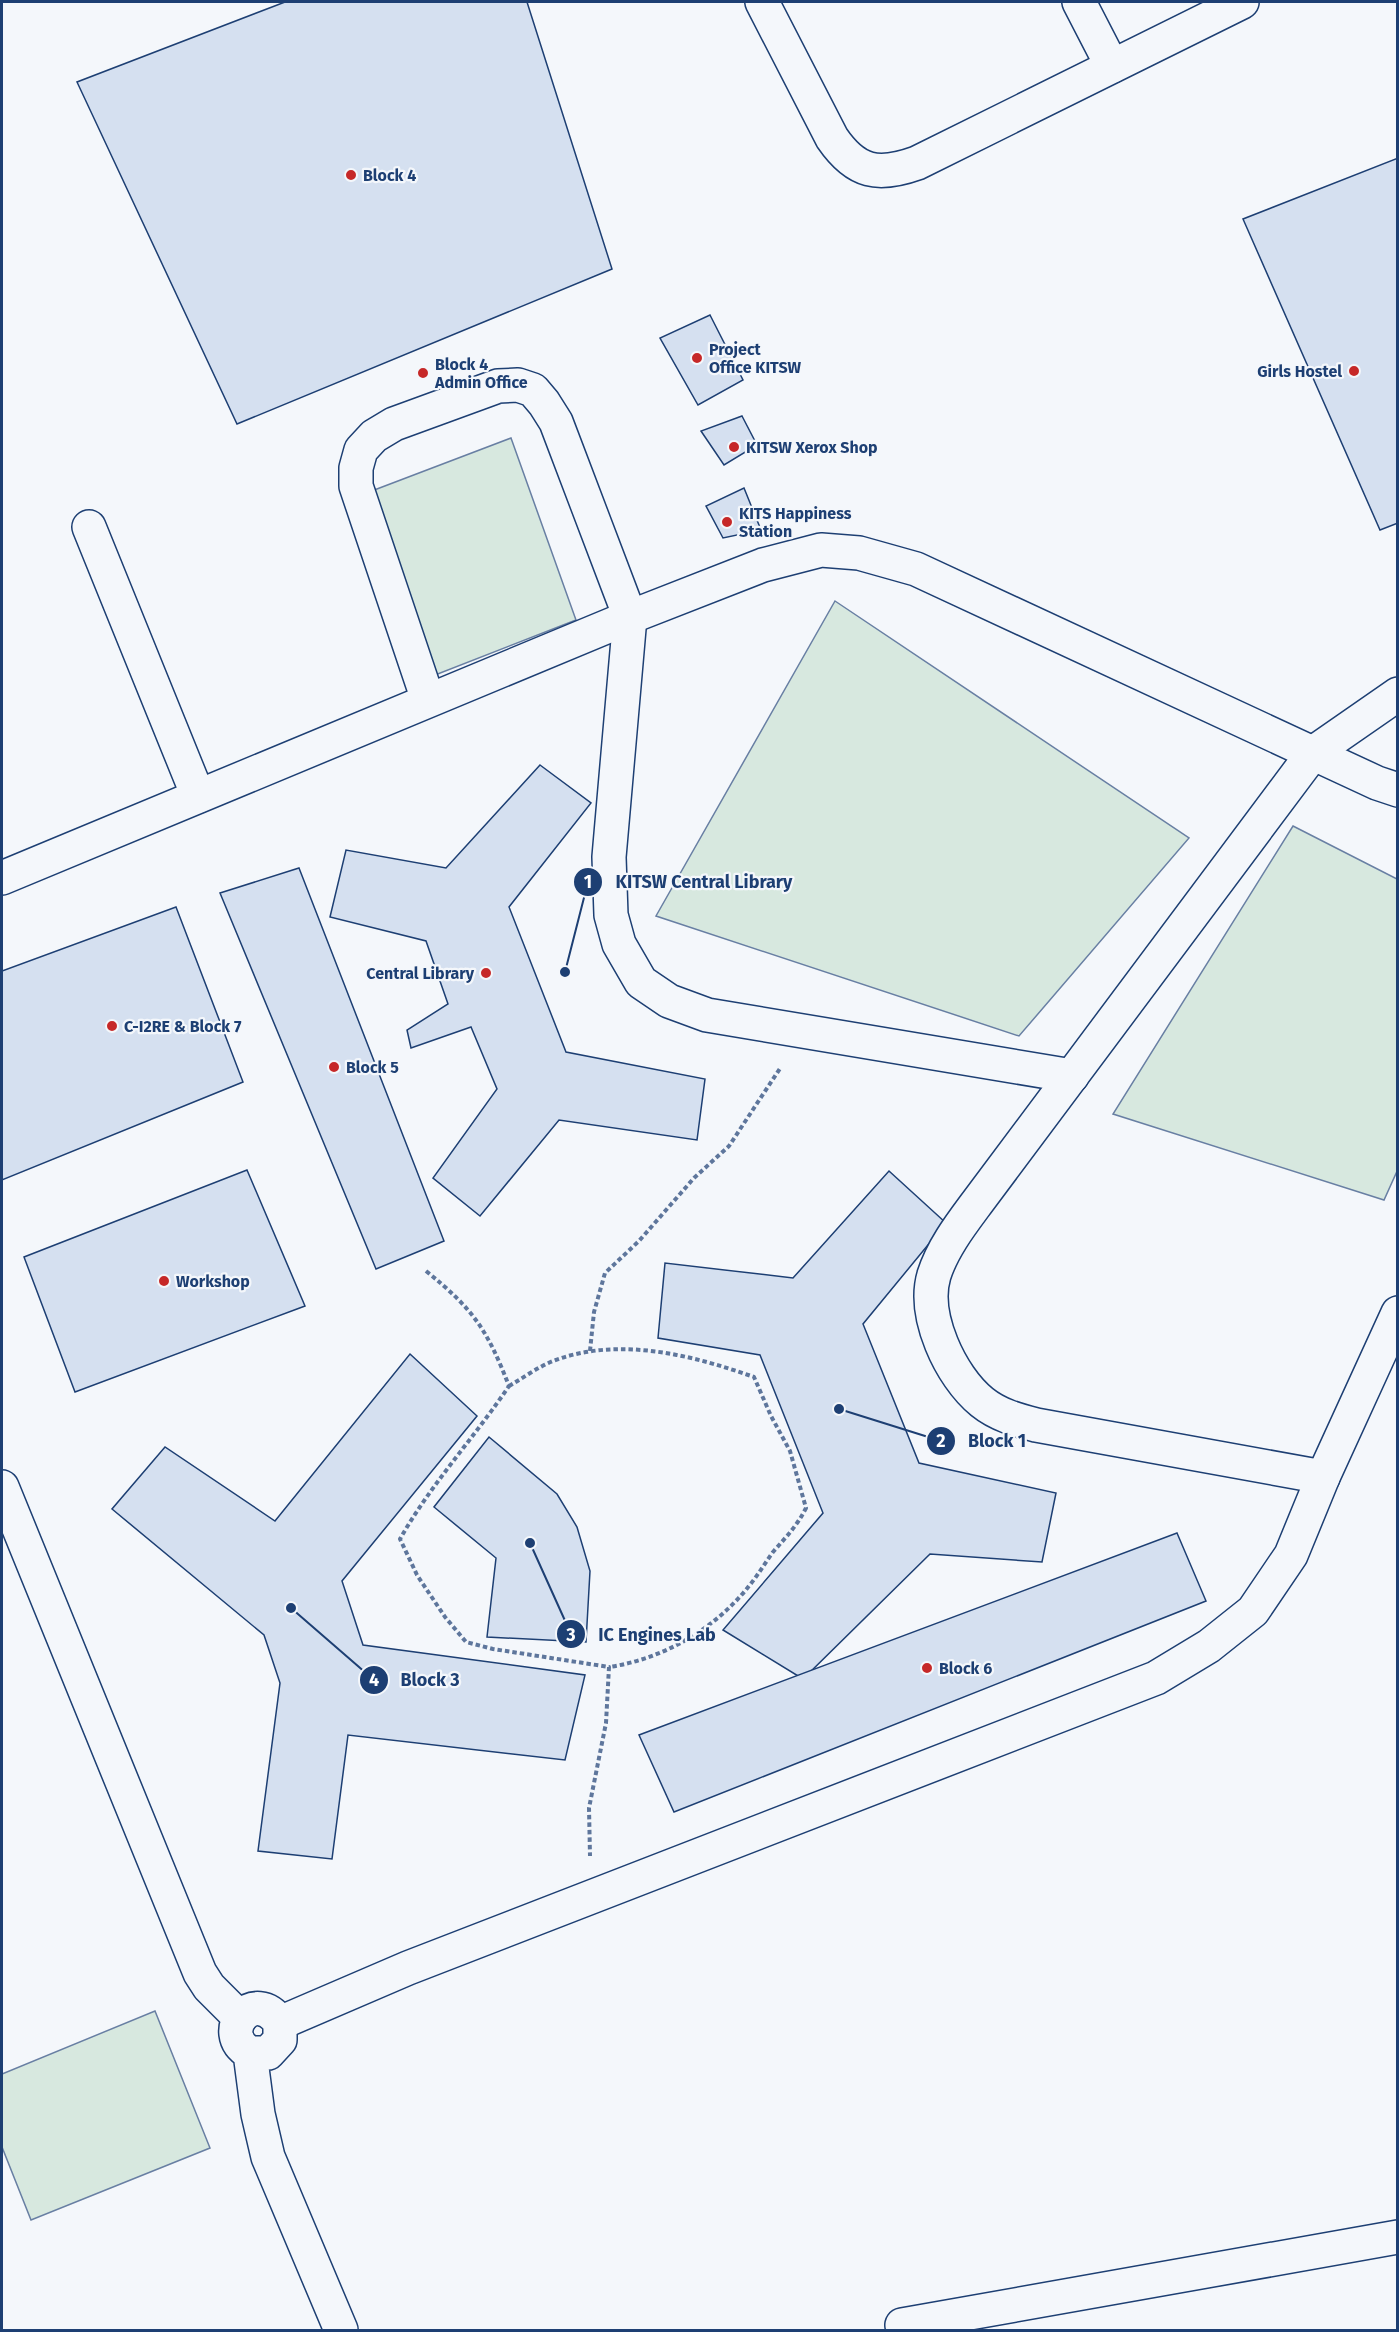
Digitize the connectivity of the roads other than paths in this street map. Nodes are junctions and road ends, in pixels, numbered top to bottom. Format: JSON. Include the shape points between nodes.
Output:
{"nodes":[{"id":1,"x":762,"y":2,"type":"edge"},
{"id":2,"x":1079,"y":2,"type":"edge"},
{"id":3,"x":1242,"y":2,"type":"edge"},
{"id":4,"x":1113,"y":66,"type":"junction"},
{"id":5,"x":89,"y":527,"type":"dead end"},
{"id":6,"x":630,"y":617,"type":"junction"},
{"id":7,"x":1398,"y":694,"type":"edge"},
{"id":8,"x":428,"y":700,"type":"junction"},
{"id":9,"x":1313,"y":753,"type":"junction"},
{"id":10,"x":1398,"y":790,"type":"edge"},
{"id":11,"x":198,"y":796,"type":"junction"},
{"id":12,"x":2,"y":878,"type":"edge"},
{"id":13,"x":1072,"y":1076,"type":"junction"},
{"id":14,"x":1398,"y":1313,"type":"edge"},
{"id":15,"x":1323,"y":1478,"type":"junction"},
{"id":16,"x":2,"y":1487,"type":"edge"},
{"id":17,"x":240,"y":2018,"type":"junction"},
{"id":18,"x":280,"y":2022,"type":"junction"},
{"id":19,"x":250,"y":2053,"type":"junction"},
{"id":20,"x":1398,"y":2237,"type":"edge"},
{"id":21,"x":902,"y":2325,"type":"dead end"},
{"id":22,"x":341,"y":2331,"type":"edge"}],
"edges":[{"from":1,"to":4,"type":"street","via":[[843,155],[874,171],[895,171],[917,164]]},
{"from":2,"to":4,"type":"street"},
{"from":3,"to":4,"type":"street"},
{"from":5,"to":11,"type":"street"},
{"from":6,"to":8,"type":"street"},
{"from":6,"to":8,"type":"street","via":[[556,422],[533,390],[518,385],[498,386],[394,424],[361,450],[356,486]]},
{"from":6,"to":9,"type":"street","via":[[763,566],[822,550],[859,552],[916,569]]},
{"from":6,"to":13,"type":"street","via":[[609,857],[610,915],[619,944],[641,982],[669,1001],[707,1015]]},
{"from":7,"to":9,"type":"street"},
{"from":8,"to":11,"type":"street"},
{"from":9,"to":10,"type":"street"},
{"from":9,"to":13,"type":"street"},
{"from":11,"to":12,"type":"street"},
{"from":13,"to":15,"type":"street","via":[[949,1242],[934,1276],[932,1314],[944,1349],[981,1401],[1004,1416]]},
{"from":14,"to":15,"type":"street"},
{"from":15,"to":18,"type":"street","via":[[1291,1555],[1253,1611],[1209,1646],[1156,1678],[408,1968]]},
{"from":16,"to":17,"type":"street","via":[[200,1973],[209,1988]]},
{"from":17,"to":18,"type":"street","via":[[250,2010],[262,2008]]},
{"from":17,"to":19,"type":"street","via":[[237,2041]]},
{"from":18,"to":19,"type":"street","via":[[282,2035],[273,2050],[262,2055]]},
{"from":19,"to":22,"type":"street","via":[[268,2157]]},
{"from":20,"to":21,"type":"street"}]}
